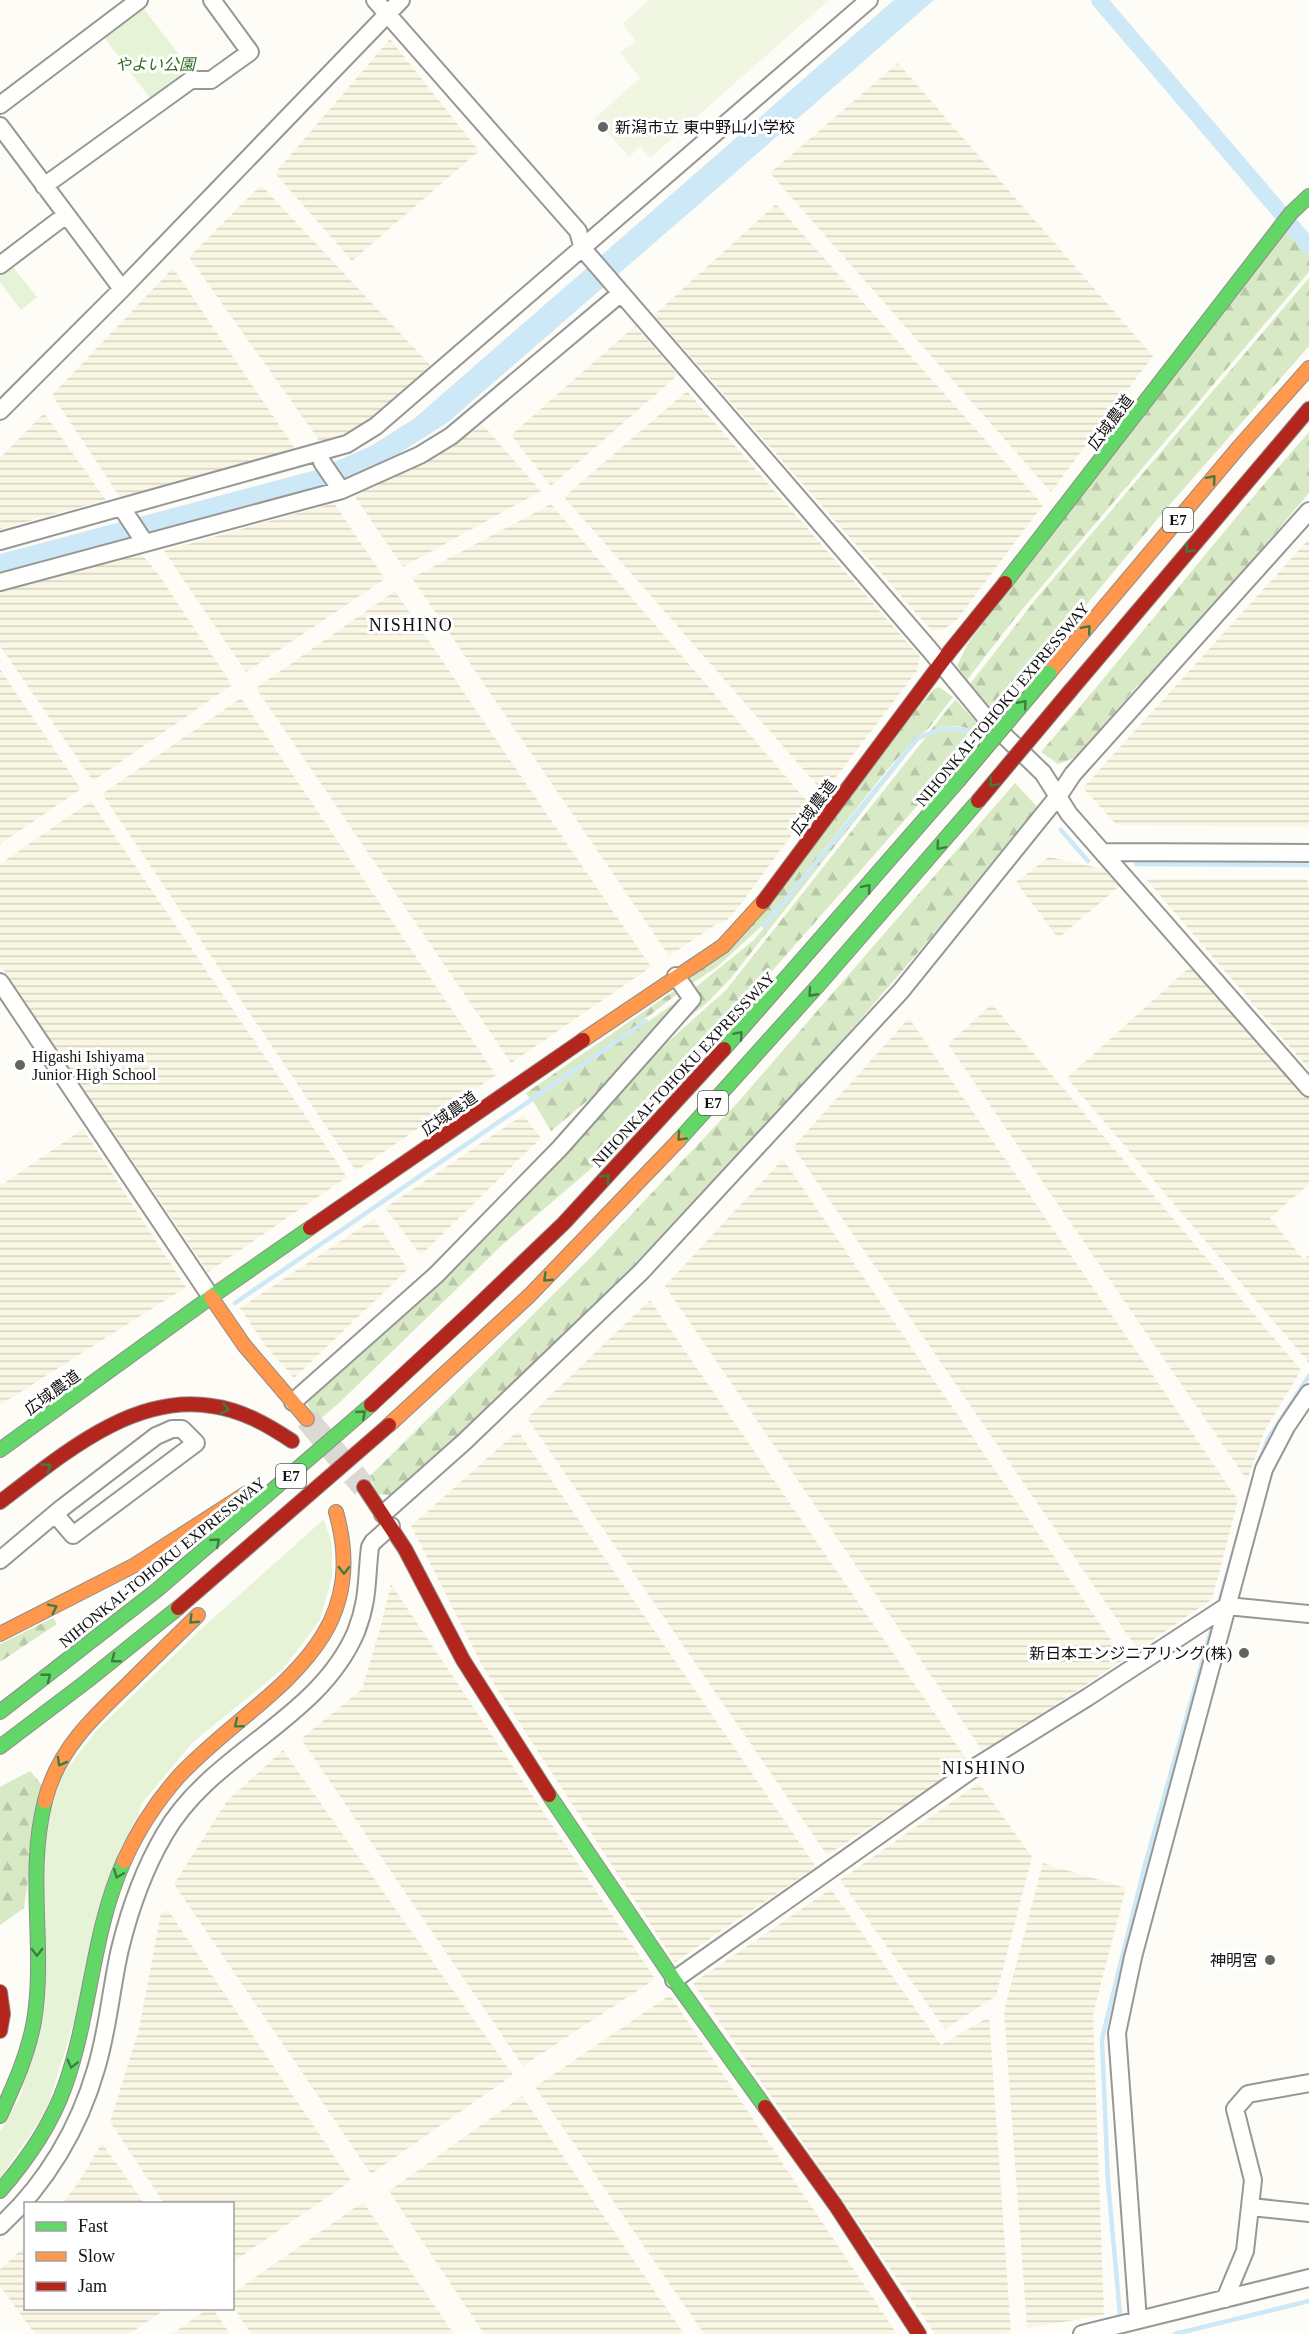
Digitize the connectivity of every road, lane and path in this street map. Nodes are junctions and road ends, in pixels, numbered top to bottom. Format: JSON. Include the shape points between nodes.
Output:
{"nodes":[{"id":1,"x":139,"y":0,"type":"edge"},
{"id":2,"x":212,"y":0,"type":"edge"},
{"id":3,"x":375,"y":0,"type":"edge"},
{"id":4,"x":401,"y":0,"type":"edge"},
{"id":5,"x":867,"y":5,"type":"edge"},
{"id":6,"x":387,"y":16,"type":"junction"},
{"id":7,"x":0,"y":105,"type":"edge"},
{"id":8,"x":3,"y":136,"type":"edge"},
{"id":9,"x":44,"y":186,"type":"junction"},
{"id":10,"x":1309,"y":196,"type":"edge"},
{"id":11,"x":66,"y":215,"type":"junction"},
{"id":12,"x":586,"y":253,"type":"junction"},
{"id":13,"x":0,"y":264,"type":"edge"},
{"id":14,"x":122,"y":289,"type":"junction"},
{"id":15,"x":619,"y":290,"type":"junction"},
{"id":16,"x":1309,"y":368,"type":"edge"},
{"id":17,"x":1309,"y":409,"type":"edge"},
{"id":18,"x":0,"y":411,"type":"edge"},
{"id":19,"x":322,"y":462,"type":"dead end"},
{"id":20,"x":339,"y":487,"type":"dead end"},
{"id":21,"x":1309,"y":511,"type":"edge"},
{"id":22,"x":124,"y":512,"type":"junction"},
{"id":23,"x":0,"y":540,"type":"edge"},
{"id":24,"x":144,"y":540,"type":"junction"},
{"id":25,"x":0,"y":582,"type":"edge"},
{"id":26,"x":941,"y":664,"type":"junction"},
{"id":27,"x":1059,"y":795,"type":"junction"},
{"id":28,"x":1103,"y":852,"type":"junction"},
{"id":29,"x":1309,"y":853,"type":"edge"},
{"id":30,"x":676,"y":976,"type":"junction"},
{"id":31,"x":0,"y":982,"type":"edge"},
{"id":32,"x":1309,"y":1088,"type":"edge"},
{"id":33,"x":566,"y":1221,"type":"junction"},
{"id":34,"x":211,"y":1297,"type":"junction"},
{"id":35,"x":430,"y":1389,"type":"junction"},
{"id":36,"x":1309,"y":1393,"type":"edge"},
{"id":37,"x":293,"y":1402,"type":"junction"},
{"id":38,"x":307,"y":1419,"type":"tunnel mouth"},
{"id":39,"x":10,"y":1425,"type":"dead end"},
{"id":40,"x":292,"y":1441,"type":"dead end"},
{"id":41,"x":0,"y":1450,"type":"edge"},
{"id":42,"x":364,"y":1487,"type":"tunnel mouth"},
{"id":43,"x":0,"y":1502,"type":"edge"},
{"id":44,"x":336,"y":1512,"type":"dead end"},
{"id":45,"x":55,"y":1514,"type":"junction"},
{"id":46,"x":387,"y":1520,"type":"junction"},
{"id":47,"x":0,"y":1560,"type":"edge"},
{"id":48,"x":254,"y":1561,"type":"dead end"},
{"id":49,"x":212,"y":1602,"type":"dead end"},
{"id":50,"x":1227,"y":1606,"type":"junction"},
{"id":51,"x":1309,"y":1614,"type":"edge"},
{"id":52,"x":0,"y":1634,"type":"edge"},
{"id":53,"x":0,"y":1712,"type":"edge"},
{"id":54,"x":0,"y":1747,"type":"edge"},
{"id":55,"x":674,"y":1980,"type":"junction"},
{"id":56,"x":0,"y":1992,"type":"edge"},
{"id":57,"x":0,"y":2031,"type":"edge"},
{"id":58,"x":1309,"y":2083,"type":"edge"},
{"id":59,"x":0,"y":2116,"type":"edge"},
{"id":60,"x":0,"y":2191,"type":"edge"},
{"id":61,"x":1251,"y":2207,"type":"junction"},
{"id":62,"x":1309,"y":2213,"type":"edge"},
{"id":63,"x":0,"y":2226,"type":"edge"},
{"id":64,"x":1309,"y":2278,"type":"edge"},
{"id":65,"x":1225,"y":2299,"type":"junction"},
{"id":66,"x":1126,"y":2326,"type":"edge"},
{"id":67,"x":919,"y":2334,"type":"edge"},
{"id":68,"x":1082,"y":2334,"type":"edge"}],
"edges":[{"from":1,"to":7,"type":"street"},
{"from":2,"to":9,"type":"street","via":[[250,52],[211,80],[191,80]]},
{"from":3,"to":6,"type":"street"},
{"from":4,"to":6,"type":"street"},
{"from":5,"to":12,"type":"street"},
{"from":6,"to":12,"type":"street","via":[[578,231]]},
{"from":6,"to":14,"type":"street"},
{"from":8,"to":9,"type":"street"},
{"from":9,"to":11,"type":"street"},
{"from":10,"to":26,"type":"main road","name":"広域農道","via":[[1291,213]]},
{"from":11,"to":13,"type":"street"},
{"from":11,"to":14,"type":"street"},
{"from":12,"to":15,"type":"street"},
{"from":12,"to":22,"type":"street","via":[[376,426],[347,444]]},
{"from":14,"to":18,"type":"street"},
{"from":15,"to":24,"type":"street","via":[[451,436],[420,454],[342,490]]},
{"from":15,"to":26,"type":"street"},
{"from":33,"to":16,"type":"main road","name":"NIHONKAI-TOHOKU EXPRESSWAY","number":"E7","one_way":true,"bridge":true,"via":[[845,914]]},
{"from":17,"to":35,"type":"main road","number":"E7","one_way":true,"bridge":true,"via":[[859,941],[650,1172],[555,1271]]},
{"from":19,"to":20,"type":"street"},
{"from":21,"to":27,"type":"street","via":[[1073,774]]},
{"from":22,"to":23,"type":"street"},
{"from":22,"to":24,"type":"street"},
{"from":24,"to":25,"type":"street"},
{"from":26,"to":27,"type":"street"},
{"from":26,"to":30,"type":"main road","name":"広域農道","via":[[756,911],[723,946]]},
{"from":27,"to":28,"type":"street","via":[[1069,814]]},
{"from":27,"to":46,"type":"street","via":[[902,991],[641,1272]]},
{"from":28,"to":29,"type":"street"},
{"from":28,"to":32,"type":"street"},
{"from":30,"to":34,"type":"main road","name":"広域農道"},
{"from":30,"to":37,"type":"street","via":[[692,999],[560,1148],[436,1275]]},
{"from":31,"to":34,"type":"street"},
{"from":52,"to":33,"type":"main road","one_way":true,"via":[[135,1565],[251,1490],[477,1292]]},
{"from":53,"to":33,"type":"main road","name":"NIHONKAI-TOHOKU EXPRESSWAY","number":"E7","one_way":true,"via":[[210,1548],[407,1374]]},
{"from":34,"to":37,"type":"main road","via":[[244,1345]]},
{"from":34,"to":39,"type":"main road","name":"広域農道"},
{"from":34,"to":41,"type":"main road","name":"広域農道"},
{"from":35,"to":48,"type":"main road"},
{"from":35,"to":54,"type":"main road","number":"E7","one_way":true,"via":[[228,1568]]},
{"from":36,"to":50,"type":"street","via":[[1264,1469]]},
{"from":37,"to":38,"type":"main road"},
{"from":43,"to":40,"type":"main road","one_way":true,"via":[[91,1435],[121,1419],[159,1407],[180,1404],[230,1410]]},
{"from":42,"to":46,"type":"main road"},
{"from":44,"to":60,"type":"main road","one_way":true,"via":[[344,1546],[344,1579],[339,1605],[326,1634],[309,1660],[282,1688],[179,1775],[131,1843],[101,1928],[70,2072],[36,2144]]},
{"from":45,"to":45,"type":"street","via":[[156,1436],[182,1429],[196,1443],[73,1535]]},
{"from":45,"to":47,"type":"street"},
{"from":46,"to":55,"type":"main road","via":[[490,1706]]},
{"from":46,"to":63,"type":"street","via":[[370,1547],[368,1592],[355,1633],[333,1670],[299,1706],[224,1766],[165,1832],[132,1905],[96,2069],[81,2112],[40,2181]]},
{"from":49,"to":59,"type":"main road","one_way":true,"via":[[85,1725],[60,1760],[48,1787],[38,1828],[35,1866],[34,2021],[21,2070]]},
{"from":50,"to":51,"type":"street"},
{"from":50,"to":55,"type":"street","via":[[978,1766]]},
{"from":50,"to":66,"type":"street","via":[[1133,1957],[1117,2033]]},
{"from":55,"to":67,"type":"main road","via":[[836,2206]]},
{"from":56,"to":57,"type":"main road"},
{"from":58,"to":61,"type":"street","via":[[1248,2094],[1234,2109],[1253,2180]]},
{"from":61,"to":62,"type":"street"},
{"from":61,"to":65,"type":"street","via":[[1245,2251]]},
{"from":64,"to":65,"type":"street"},
{"from":65,"to":66,"type":"street"},
{"from":66,"to":68,"type":"street"}]}
